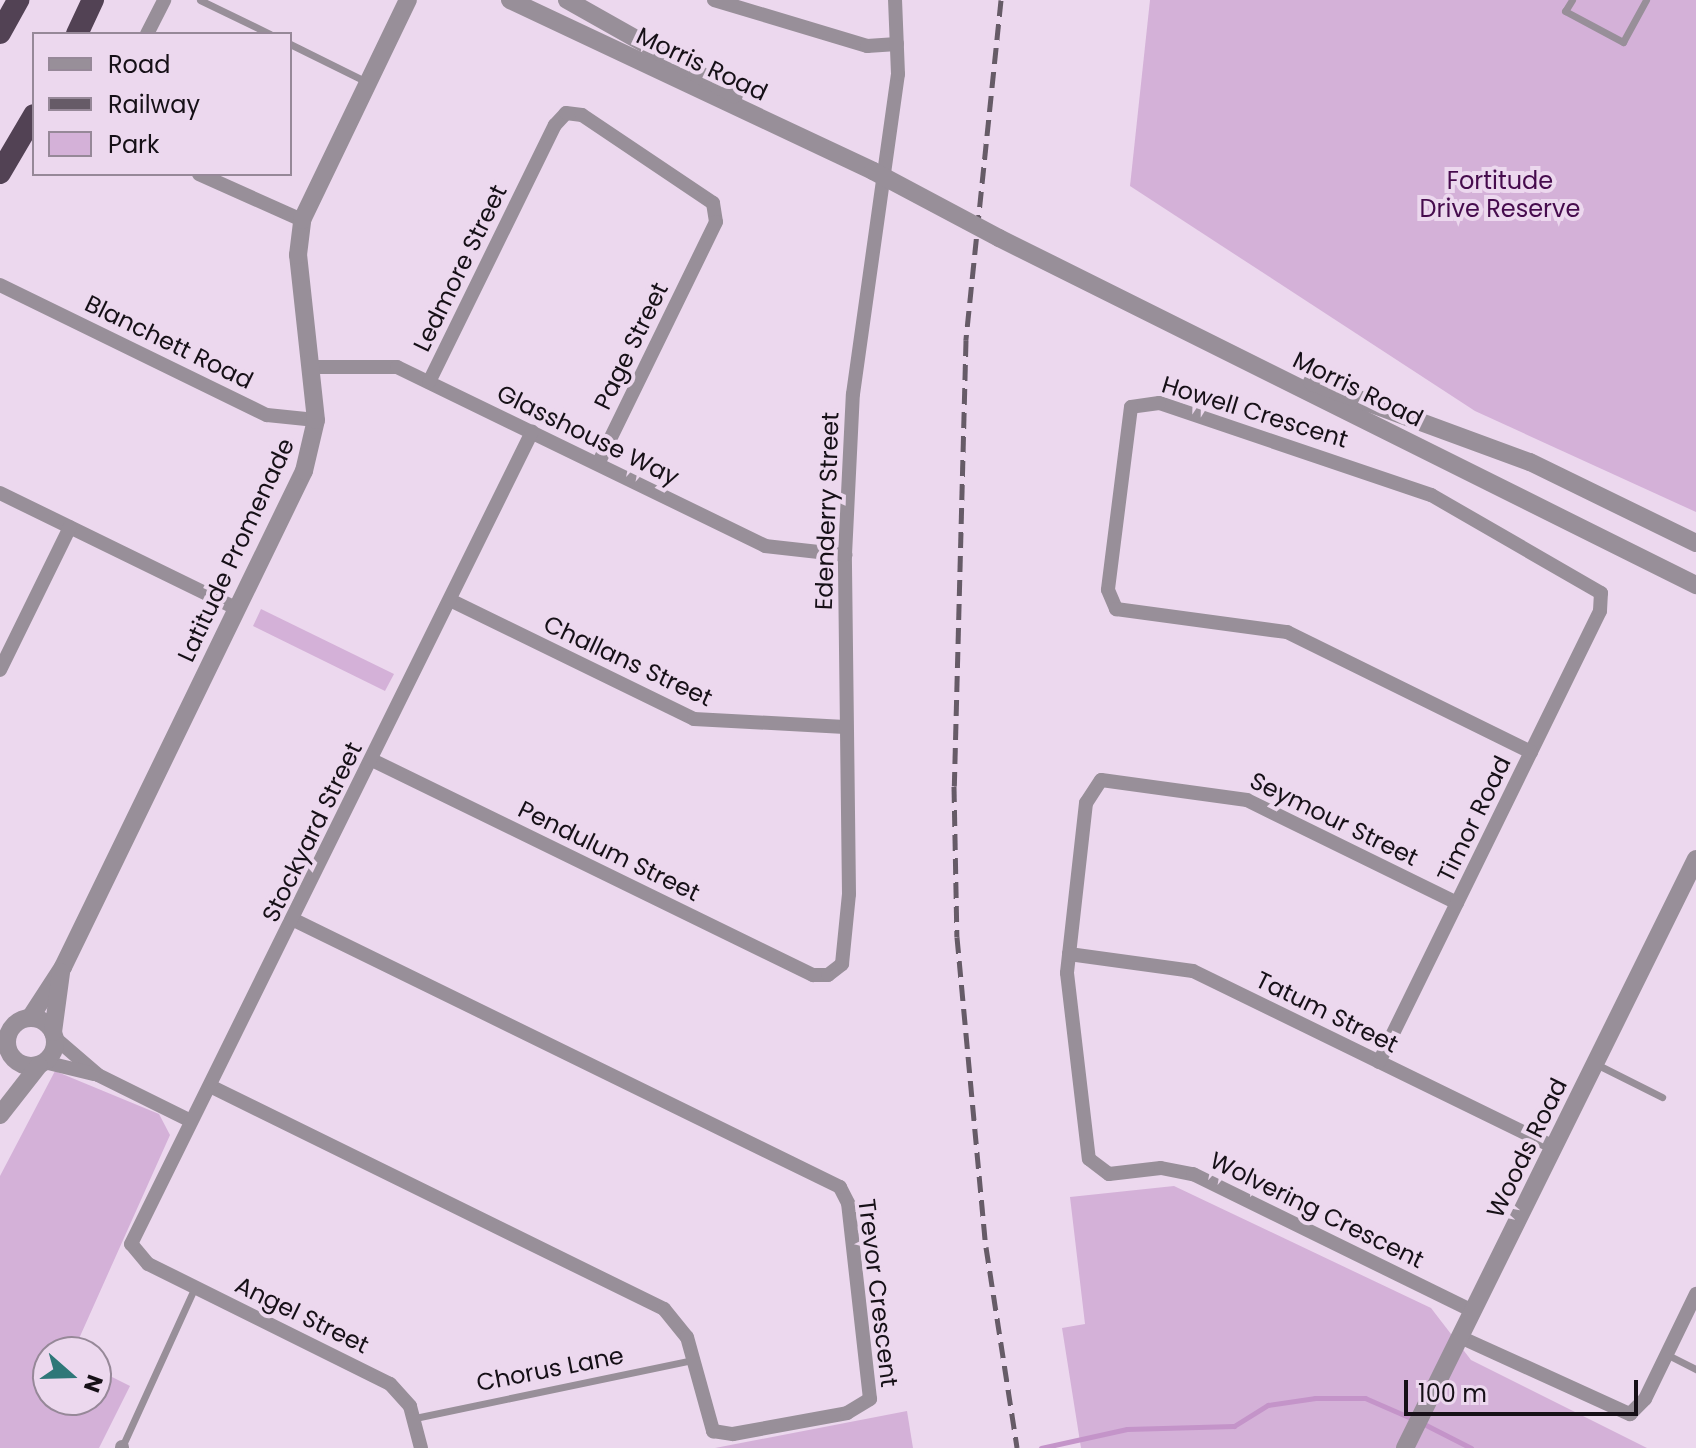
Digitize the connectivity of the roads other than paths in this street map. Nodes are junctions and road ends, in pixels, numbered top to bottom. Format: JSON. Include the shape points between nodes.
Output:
{"nodes":[{"id":1,"x":18,"y":0,"type":"edge"},
{"id":2,"x":93,"y":0,"type":"edge"},
{"id":3,"x":164,"y":0,"type":"edge"},
{"id":4,"x":200,"y":0,"type":"edge"},
{"id":5,"x":510,"y":0,"type":"edge"},
{"id":6,"x":567,"y":0,"type":"edge"},
{"id":7,"x":714,"y":0,"type":"edge"},
{"id":8,"x":895,"y":0,"type":"edge"},
{"id":9,"x":1572,"y":0,"type":"edge"},
{"id":10,"x":1646,"y":0,"type":"edge"},
{"id":11,"x":407,"y":1,"type":"edge"},
{"id":12,"x":78,"y":32,"type":"edge"},
{"id":13,"x":148,"y":32,"type":"edge"},
{"id":14,"x":266,"y":32,"type":"edge"},
{"id":15,"x":0,"y":33,"type":"edge"},
{"id":16,"x":897,"y":44,"type":"junction"},
{"id":17,"x":292,"y":45,"type":"edge"},
{"id":18,"x":367,"y":82,"type":"junction"},
{"id":19,"x":32,"y":118,"type":"edge"},
{"id":20,"x":873,"y":171,"type":"junction"},
{"id":21,"x":0,"y":173,"type":"edge"},
{"id":22,"x":203,"y":176,"type":"edge"},
{"id":23,"x":302,"y":220,"type":"junction"},
{"id":24,"x":999,"y":238,"type":"junction"},
{"id":25,"x":703,"y":247,"type":"joint"},
{"id":26,"x":2,"y":285,"type":"edge"},
{"id":27,"x":311,"y":367,"type":"junction"},
{"id":28,"x":429,"y":382,"type":"junction"},
{"id":29,"x":316,"y":420,"type":"junction"},
{"id":30,"x":532,"y":432,"type":"junction"},
{"id":31,"x":1492,"y":447,"type":"junction"},
{"id":32,"x":598,"y":464,"type":"junction"},
{"id":33,"x":1482,"y":477,"type":"junction"},
{"id":34,"x":0,"y":493,"type":"edge"},
{"id":35,"x":70,"y":527,"type":"junction"},
{"id":36,"x":1696,"y":543,"type":"edge"},
{"id":37,"x":845,"y":555,"type":"junction"},
{"id":38,"x":1696,"y":585,"type":"edge"},
{"id":39,"x":1601,"y":593,"type":"joint"},
{"id":40,"x":450,"y":600,"type":"junction"},
{"id":41,"x":238,"y":609,"type":"junction"},
{"id":42,"x":0,"y":670,"type":"edge"},
{"id":43,"x":845,"y":727,"type":"junction"},
{"id":44,"x":1531,"y":752,"type":"junction"},
{"id":45,"x":372,"y":760,"type":"junction"},
{"id":46,"x":1093,"y":784,"type":"joint"},
{"id":47,"x":1694,"y":861,"type":"edge"},
{"id":48,"x":1457,"y":903,"type":"junction"},
{"id":49,"x":294,"y":920,"type":"junction"},
{"id":50,"x":1069,"y":954,"type":"junction"},
{"id":51,"x":63,"y":967,"type":"junction"},
{"id":52,"x":828,"y":975,"type":"joint"},
{"id":53,"x":0,"y":1014,"type":"edge"},
{"id":54,"x":25,"y":1019,"type":"junction"},
{"id":55,"x":54,"y":1035,"type":"junction"},
{"id":56,"x":7,"y":1050,"type":"edge"},
{"id":57,"x":1379,"y":1062,"type":"junction"},
{"id":58,"x":42,"y":1064,"type":"junction"},
{"id":59,"x":1595,"y":1064,"type":"junction"},
{"id":60,"x":98,"y":1075,"type":"junction"},
{"id":61,"x":210,"y":1086,"type":"junction"},
{"id":62,"x":1662,"y":1097,"type":"dead end"},
{"id":63,"x":2,"y":1112,"type":"edge"},
{"id":64,"x":189,"y":1120,"type":"junction"},
{"id":65,"x":1554,"y":1147,"type":"junction"},
{"id":66,"x":132,"y":1250,"type":"joint"},
{"id":67,"x":195,"y":1287,"type":"junction"},
{"id":68,"x":1696,"y":1294,"type":"edge"},
{"id":69,"x":1473,"y":1311,"type":"junction"},
{"id":70,"x":1460,"y":1337,"type":"junction"},
{"id":71,"x":1666,"y":1354,"type":"junction"},
{"id":72,"x":692,"y":1360,"type":"junction"},
{"id":73,"x":1696,"y":1369,"type":"edge"},
{"id":74,"x":415,"y":1418,"type":"junction"},
{"id":75,"x":122,"y":1448,"type":"edge"},
{"id":76,"x":421,"y":1448,"type":"edge"},
{"id":77,"x":1405,"y":1448,"type":"edge"}],
"edges":[{"from":1,"to":15,"type":"highway"},
{"from":2,"to":12,"type":"highway"},
{"from":3,"to":13,"type":"street"},
{"from":4,"to":14,"type":"lane"},
{"from":5,"to":20,"type":"street","name":"Morris Road"},
{"from":6,"to":20,"type":"street","name":"Morris Road"},
{"from":7,"to":16,"type":"street","via":[[867,46]]},
{"from":8,"to":16,"type":"street","name":"Edenderry Street"},
{"from":9,"to":10,"type":"lane","via":[[1565,11],[1623,42]]},
{"from":11,"to":18,"type":"street","name":"Latitude Promenade"},
{"from":16,"to":37,"type":"street","name":"Edenderry Street","via":[[876,262],[853,394]]},
{"from":17,"to":18,"type":"lane"},
{"from":18,"to":23,"type":"street","name":"Latitude Promenade"},
{"from":19,"to":21,"type":"highway"},
{"from":20,"to":24,"type":"street","name":"Morris Road","bridge":true},
{"from":22,"to":23,"type":"street"},
{"from":23,"to":27,"type":"street","name":"Latitude Promenade","via":[[298,255]]},
{"from":24,"to":31,"type":"street","name":"Morris Road","via":[[1308,380]]},
{"from":24,"to":33,"type":"street","name":"Morris Road"},
{"from":25,"to":28,"type":"street","name":"Ledmore Street","via":[[716,222],[713,203],[582,115],[566,113],[555,125]]},
{"from":25,"to":32,"type":"street","name":"Page Street"},
{"from":26,"to":29,"type":"street","name":"Blanchett Road","via":[[267,415]]},
{"from":27,"to":28,"type":"street","name":"Glasshouse Way","via":[[380,363]]},
{"from":27,"to":29,"type":"street","name":"Latitude Promenade"},
{"from":28,"to":30,"type":"street","name":"Glasshouse Way"},
{"from":29,"to":41,"type":"street","name":"Latitude Promenade","via":[[304,471]]},
{"from":30,"to":32,"type":"street","name":"Glasshouse Way"},
{"from":30,"to":40,"type":"street","name":"Stockyard Street"},
{"from":31,"to":33,"type":"street"},
{"from":31,"to":36,"type":"street","name":"Morris Road"},
{"from":32,"to":37,"type":"street","name":"Glasshouse Way","via":[[765,546]]},
{"from":33,"to":38,"type":"street","name":"Morris Road"},
{"from":34,"to":35,"type":"street"},
{"from":35,"to":41,"type":"street"},
{"from":35,"to":42,"type":"street"},
{"from":37,"to":43,"type":"street","name":"Edenderry Street"},
{"from":39,"to":44,"type":"street","name":"Timor Road","via":[[1600,611]]},
{"from":39,"to":44,"type":"street","name":"Howell Crescent","via":[[1431,495],[1357,467],[1149,401],[1126,417],[1108,590],[1116,609],[1287,632]]},
{"from":40,"to":43,"type":"street","name":"Challans Street","via":[[694,719]]},
{"from":40,"to":45,"type":"street","name":"Stockyard Street"},
{"from":41,"to":51,"type":"street","name":"Latitude Promenade"},
{"from":43,"to":52,"type":"street","name":"Edenderry Street","via":[[849,912],[844,960]]},
{"from":44,"to":48,"type":"street","name":"Timor Road"},
{"from":45,"to":49,"type":"street","name":"Stockyard Street"},
{"from":45,"to":52,"type":"street","name":"Pendulum Street","via":[[813,975]]},
{"from":46,"to":48,"type":"street","name":"Seymour Street","via":[[1226,793]]},
{"from":46,"to":50,"type":"street","name":"Wolvering Crescent"},
{"from":47,"to":59,"type":"street","name":"Woods Road"},
{"from":48,"to":57,"type":"street","name":"Timor Road"},
{"from":49,"to":61,"type":"street","name":"Stockyard Street"},
{"from":49,"to":72,"type":"street","name":"Trevor Crescent","via":[[840,1187],[848,1203],[873,1387],[868,1402],[847,1413],[723,1435],[705,1422]]},
{"from":50,"to":57,"type":"street","name":"Tatum Street","via":[[1193,971]]},
{"from":50,"to":69,"type":"street","name":"Wolvering Crescent","via":[[1089,1159],[1109,1174],[1161,1168],[1193,1174]]},
{"from":51,"to":54,"type":"street","name":"Latitude Promenade"},
{"from":51,"to":55,"type":"street","name":"Latitude Promenade"},
{"from":53,"to":54,"type":"street"},
{"from":54,"to":55,"type":"street"},
{"from":54,"to":56,"type":"street","name":"Latitude Promenade"},
{"from":55,"to":58,"type":"street","name":"Latitude Promenade"},
{"from":55,"to":60,"type":"street"},
{"from":56,"to":58,"type":"street"},
{"from":56,"to":63,"type":"street"},
{"from":57,"to":65,"type":"street","name":"Tatum Street"},
{"from":58,"to":60,"type":"street"},
{"from":58,"to":63,"type":"street"},
{"from":59,"to":62,"type":"lane"},
{"from":59,"to":65,"type":"street","name":"Woods Road"},
{"from":60,"to":64,"type":"street"},
{"from":61,"to":64,"type":"street","name":"Stockyard Street"},
{"from":61,"to":72,"type":"street","name":"Trevor Crescent","via":[[664,1309],[687,1337]]},
{"from":64,"to":66,"type":"street","name":"Stockyard Street"},
{"from":65,"to":69,"type":"street","name":"Woods Road"},
{"from":66,"to":67,"type":"street","name":"Angel Street"},
{"from":67,"to":74,"type":"street","name":"Angel Street","via":[[390,1384]]},
{"from":67,"to":75,"type":"lane"},
{"from":68,"to":71,"type":"street"},
{"from":69,"to":70,"type":"street","name":"Woods Road"},
{"from":70,"to":71,"type":"street","via":[[1620,1414],[1639,1408]]},
{"from":70,"to":77,"type":"street","name":"Woods Road"},
{"from":71,"to":73,"type":"lane"},
{"from":72,"to":74,"type":"lane","name":"Chorus Lane"},
{"from":74,"to":76,"type":"street","name":"Angel Street"}]}
